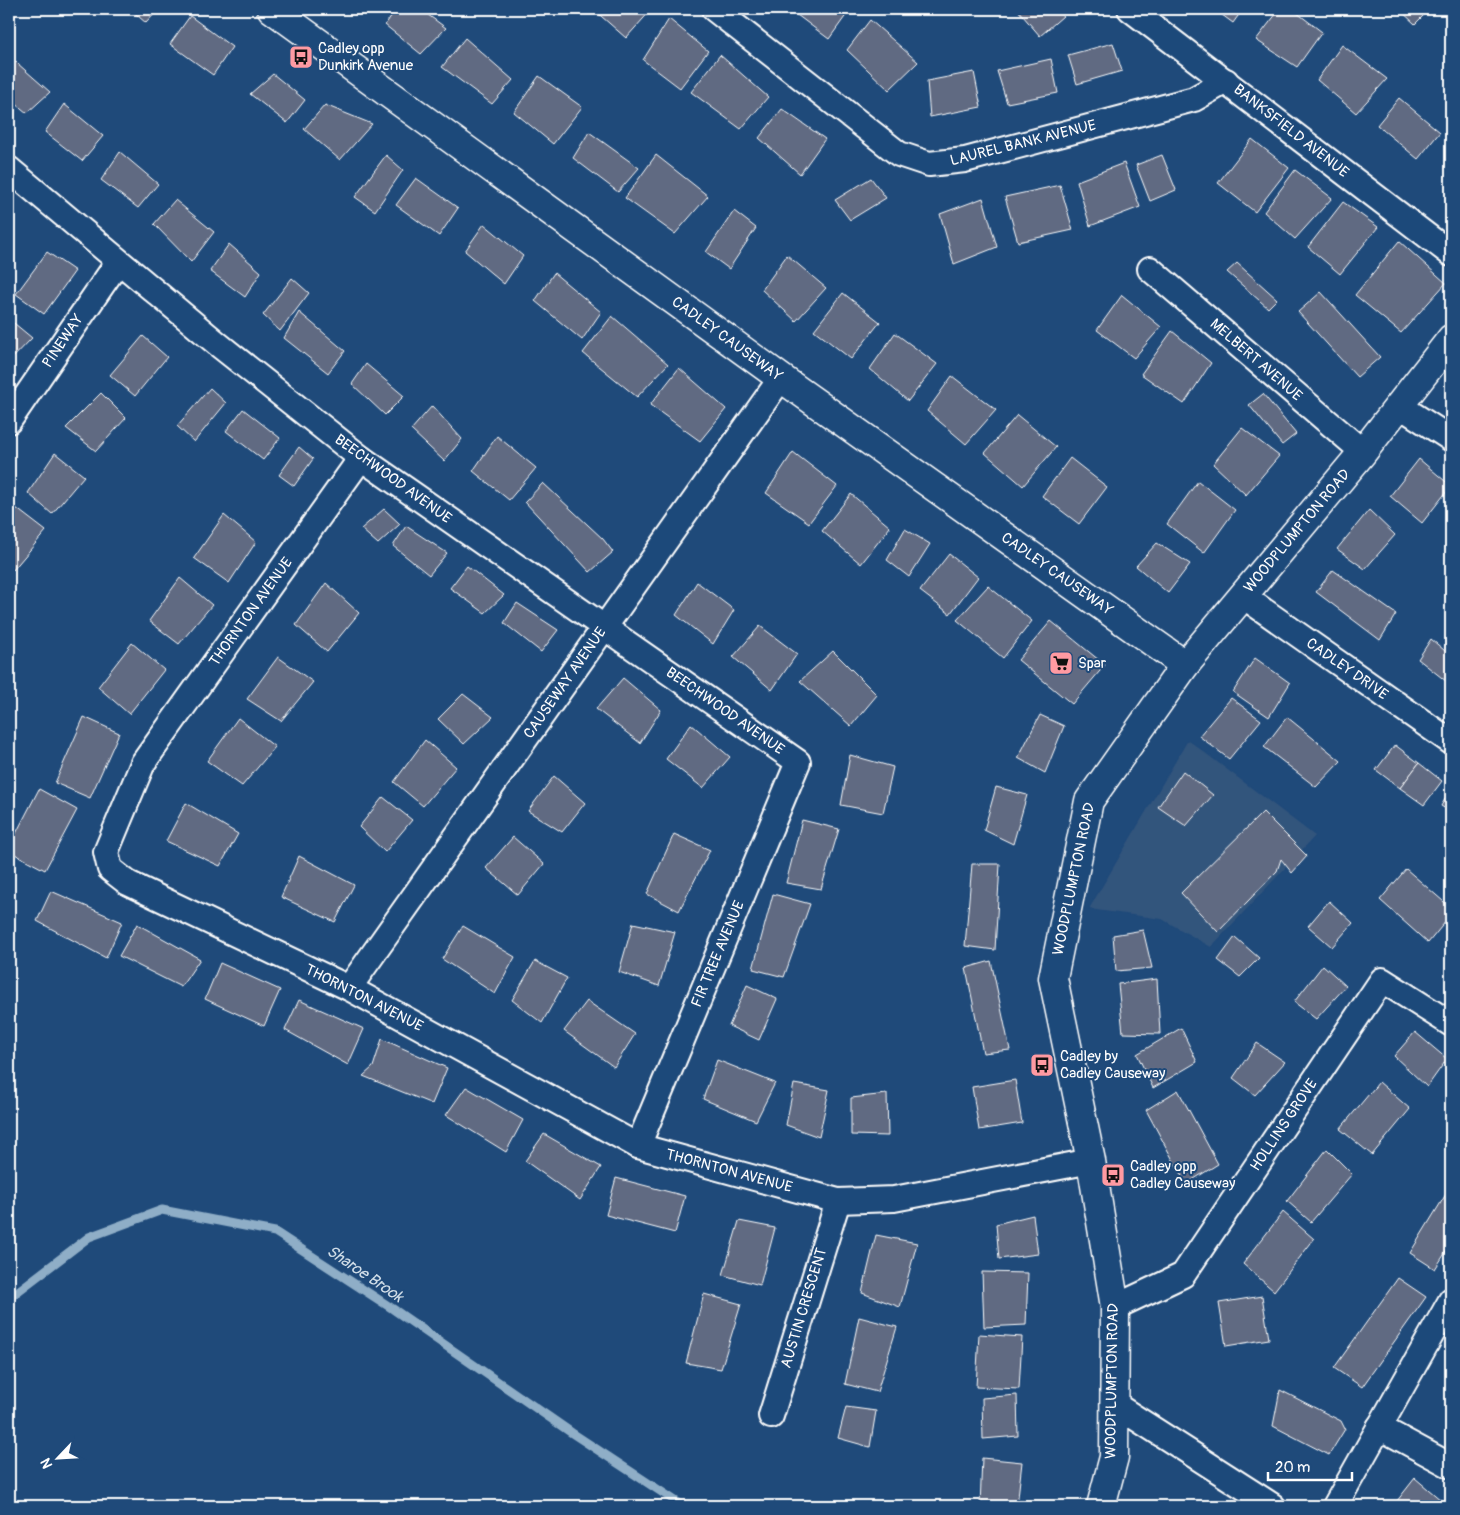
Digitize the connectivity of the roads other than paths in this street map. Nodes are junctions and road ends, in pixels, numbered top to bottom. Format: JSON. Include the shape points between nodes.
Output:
{"nodes":[{"id":1,"x":272,"y":9,"type":"edge"},
{"id":2,"x":714,"y":9,"type":"edge"},
{"id":3,"x":1130,"y":9,"type":"edge"},
{"id":4,"x":1226,"y":81,"type":"junction"},
{"id":5,"x":9,"y":168,"type":"edge"},
{"id":6,"x":1451,"y":254,"type":"edge"},
{"id":7,"x":118,"y":262,"type":"junction"},
{"id":8,"x":1150,"y":269,"type":"dead end"},
{"id":9,"x":1451,"y":339,"type":"edge"},
{"id":10,"x":782,"y":378,"type":"junction"},
{"id":11,"x":1400,"y":406,"type":"junction"},
{"id":12,"x":9,"y":421,"type":"edge"},
{"id":13,"x":1451,"y":439,"type":"edge"},
{"id":14,"x":1363,"y":452,"type":"junction"},
{"id":15,"x":361,"y":458,"type":"junction"},
{"id":16,"x":1243,"y":596,"type":"junction"},
{"id":17,"x":605,"y":627,"type":"junction"},
{"id":18,"x":1185,"y":665,"type":"junction"},
{"id":19,"x":1451,"y":742,"type":"edge"},
{"id":20,"x":798,"y":762,"type":"joint"},
{"id":21,"x":348,"y":988,"type":"junction"},
{"id":22,"x":1451,"y":1024,"type":"edge"},
{"id":23,"x":638,"y":1146,"type":"junction"},
{"id":24,"x":1091,"y":1161,"type":"junction"},
{"id":25,"x":838,"y":1201,"type":"junction"},
{"id":26,"x":1451,"y":1300,"type":"edge"},
{"id":27,"x":1115,"y":1307,"type":"junction"},
{"id":28,"x":1114,"y":1404,"type":"junction"},
{"id":29,"x":771,"y":1416,"type":"dead end"},
{"id":30,"x":1380,"y":1427,"type":"junction"},
{"id":31,"x":1451,"y":1466,"type":"edge"},
{"id":32,"x":1101,"y":1506,"type":"edge"},
{"id":33,"x":1274,"y":1506,"type":"edge"},
{"id":34,"x":1334,"y":1506,"type":"edge"}],
"edges":[{"from":1,"to":10,"type":"main road","name":"CADLEY CAUSEWAY"},
{"from":2,"to":4,"type":"street","name":"LAUREL BANK AVENUE","via":[[899,154],[929,164],[965,160],[1194,99]]},
{"from":3,"to":4,"type":"street","name":"BANKSFIELD AVENUE"},
{"from":4,"to":6,"type":"street","name":"BANKSFIELD AVENUE"},
{"from":5,"to":7,"type":"street","name":"BEECHWOOD AVENUE"},
{"from":7,"to":12,"type":"street","name":"PINEWAY"},
{"from":7,"to":15,"type":"street","name":"BEECHWOOD AVENUE"},
{"from":8,"to":14,"type":"street","name":"MELBERT AVENUE"},
{"from":9,"to":11,"type":"main road","name":"WOODPLUMPTON ROAD"},
{"from":10,"to":17,"type":"street","name":"CAUSEWAY AVENUE"},
{"from":10,"to":18,"type":"main road","name":"CADLEY CAUSEWAY"},
{"from":11,"to":13,"type":"street"},
{"from":11,"to":14,"type":"main road","name":"WOODPLUMPTON ROAD"},
{"from":14,"to":16,"type":"main road","name":"WOODPLUMPTON ROAD"},
{"from":15,"to":17,"type":"street","name":"BEECHWOOD AVENUE"},
{"from":15,"to":21,"type":"street","name":"THORNTON AVENUE","via":[[143,763],[106,852],[110,869],[128,883]]},
{"from":16,"to":18,"type":"main road","name":"WOODPLUMPTON ROAD"},
{"from":16,"to":19,"type":"street","name":"CADLEY DRIVE"},
{"from":17,"to":20,"type":"street","name":"BEECHWOOD AVENUE"},
{"from":17,"to":21,"type":"street","name":"CAUSEWAY AVENUE"},
{"from":18,"to":24,"type":"main road","name":"WOODPLUMPTON ROAD","via":[[1088,801],[1054,978]]},
{"from":20,"to":23,"type":"street","name":"FIR TREE AVENUE"},
{"from":21,"to":23,"type":"street","name":"THORNTON AVENUE"},
{"from":22,"to":27,"type":"street","name":"HOLLINS GROVE","via":[[1382,980],[1182,1275]]},
{"from":23,"to":25,"type":"street","name":"THORNTON AVENUE"},
{"from":24,"to":25,"type":"street","name":"THORNTON AVENUE","via":[[894,1198]]},
{"from":24,"to":27,"type":"main road","name":"WOODPLUMPTON ROAD"},
{"from":25,"to":29,"type":"street","name":"AUSTIN CRESCENT"},
{"from":26,"to":30,"type":"street"},
{"from":27,"to":28,"type":"main road","name":"WOODPLUMPTON ROAD"},
{"from":28,"to":32,"type":"main road","name":"WOODPLUMPTON ROAD","via":[[1114,1457]]},
{"from":28,"to":33,"type":"street"},
{"from":30,"to":31,"type":"street"},
{"from":30,"to":34,"type":"street"}]}
